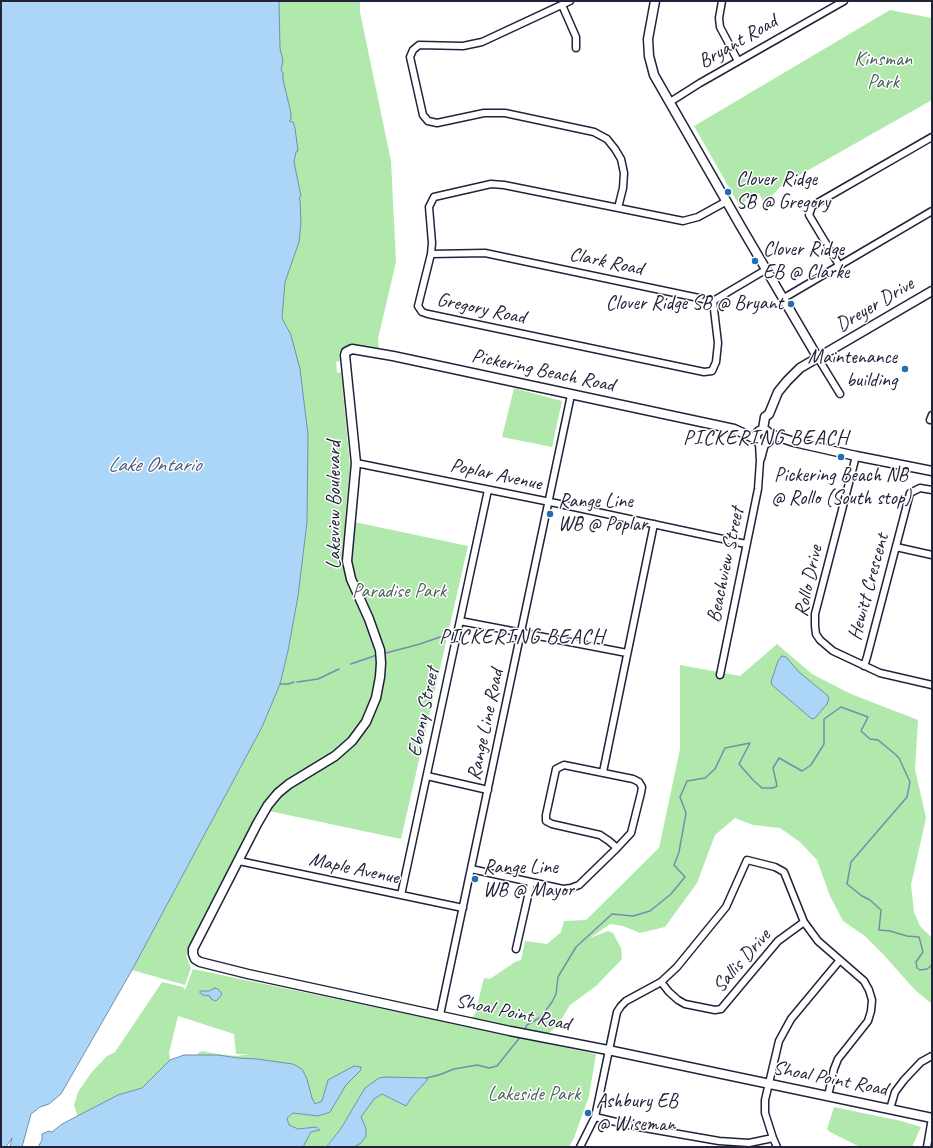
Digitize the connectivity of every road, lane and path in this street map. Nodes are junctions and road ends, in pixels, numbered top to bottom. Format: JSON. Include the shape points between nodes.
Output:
{"nodes":[{"id":1,"x":570,"y":1,"type":"edge"},
{"id":2,"x":655,"y":1,"type":"edge"},
{"id":3,"x":722,"y":1,"type":"edge"},
{"id":4,"x":844,"y":1,"type":"edge"},
{"id":5,"x":562,"y":5,"type":"junction"},
{"id":6,"x":576,"y":48,"type":"dead end"},
{"id":7,"x":738,"y":61,"type":"junction"},
{"id":8,"x":670,"y":102,"type":"junction"},
{"id":9,"x":932,"y":137,"type":"edge"},
{"id":10,"x":727,"y":201,"type":"junction"},
{"id":11,"x":618,"y":208,"type":"junction"},
{"id":12,"x":932,"y":211,"type":"edge"},
{"id":13,"x":431,"y":254,"type":"junction"},
{"id":14,"x":839,"y":265,"type":"junction"},
{"id":15,"x":767,"y":269,"type":"junction"},
{"id":16,"x":932,"y":291,"type":"edge"},
{"id":17,"x":784,"y":298,"type":"junction"},
{"id":18,"x":713,"y":301,"type":"junction"},
{"id":19,"x":346,"y":352,"type":"joint"},
{"id":20,"x":818,"y":358,"type":"junction"},
{"id":21,"x":840,"y":394,"type":"dead end"},
{"id":22,"x":571,"y":395,"type":"junction"},
{"id":23,"x":763,"y":436,"type":"junction"},
{"id":24,"x":856,"y":456,"type":"junction"},
{"id":25,"x":356,"y":463,"type":"junction"},
{"id":26,"x":932,"y":471,"type":"edge"},
{"id":27,"x":488,"y":490,"type":"junction"},
{"id":28,"x":932,"y":490,"type":"edge"},
{"id":29,"x":549,"y":502,"type":"junction"},
{"id":30,"x":654,"y":524,"type":"junction"},
{"id":31,"x":746,"y":544,"type":"junction"},
{"id":32,"x":896,"y":547,"type":"junction"},
{"id":33,"x":932,"y":555,"type":"edge"},
{"id":34,"x":460,"y":621,"type":"junction"},
{"id":35,"x":521,"y":632,"type":"junction"},
{"id":36,"x":627,"y":653,"type":"junction"},
{"id":37,"x":864,"y":666,"type":"junction"},
{"id":38,"x":720,"y":676,"type":"dead end"},
{"id":39,"x":932,"y":684,"type":"edge"},
{"id":40,"x":603,"y":772,"type":"junction"},
{"id":41,"x":427,"y":776,"type":"junction"},
{"id":42,"x":488,"y":790,"type":"junction"},
{"id":43,"x":617,"y":848,"type":"junction"},
{"id":44,"x":239,"y":861,"type":"junction"},
{"id":45,"x":471,"y":870,"type":"junction"},
{"id":46,"x":531,"y":882,"type":"junction"},
{"id":47,"x":401,"y":895,"type":"junction"},
{"id":48,"x":463,"y":908,"type":"junction"},
{"id":49,"x":804,"y":922,"type":"junction"},
{"id":50,"x":516,"y":949,"type":"dead end"},
{"id":51,"x":840,"y":960,"type":"junction"},
{"id":52,"x":661,"y":982,"type":"junction"},
{"id":53,"x":440,"y":1015,"type":"junction"},
{"id":54,"x":608,"y":1050,"type":"junction"},
{"id":55,"x":932,"y":1056,"type":"edge"},
{"id":56,"x":769,"y":1084,"type":"junction"},
{"id":57,"x":828,"y":1096,"type":"junction"},
{"id":58,"x":890,"y":1109,"type":"junction"},
{"id":59,"x":595,"y":1117,"type":"junction"},
{"id":60,"x":932,"y":1118,"type":"edge"},
{"id":61,"x":773,"y":1138,"type":"junction"},
{"id":62,"x":580,"y":1147,"type":"edge"},
{"id":63,"x":777,"y":1147,"type":"edge"},
{"id":64,"x":926,"y":1147,"type":"edge"}],
"edges":[{"from":1,"to":5,"type":"street"},
{"from":2,"to":8,"type":"street","via":[[648,39],[649,56],[654,75]]},
{"from":3,"to":7,"type":"street","via":[[720,27]]},
{"from":4,"to":7,"type":"street","name":"Bryant Road"},
{"from":5,"to":6,"type":"street","via":[[576,37]]},
{"from":5,"to":11,"type":"street","via":[[482,42],[463,46],[419,45],[410,57],[423,115],[437,124],[484,113],[505,113],[594,132],[607,139],[620,159],[624,173]]},
{"from":7,"to":8,"type":"street","name":"Bryant Road"},
{"from":8,"to":10,"type":"street"},
{"from":9,"to":14,"type":"street","via":[[812,206],[810,215]]},
{"from":10,"to":11,"type":"street","name":"Gregory Road","via":[[698,218],[683,221]]},
{"from":10,"to":15,"type":"street"},
{"from":11,"to":13,"type":"street","name":"Gregory Road","via":[[498,184],[434,197],[429,207]]},
{"from":12,"to":14,"type":"street"},
{"from":13,"to":18,"type":"street","name":"Clark Road","via":[[485,253]]},
{"from":13,"to":18,"type":"street","name":"Gregory Road","via":[[418,306],[422,312],[704,372],[712,371],[716,362],[718,343]]},
{"from":14,"to":17,"type":"street"},
{"from":15,"to":17,"type":"street"},
{"from":15,"to":18,"type":"street"},
{"from":16,"to":20,"type":"street","name":"Dreyer Drive"},
{"from":17,"to":20,"type":"street"},
{"from":19,"to":22,"type":"street","name":"Pickering Beach Road","via":[[352,348],[363,350]]},
{"from":19,"to":25,"type":"street","name":"Lakeview Boulevard"},
{"from":20,"to":21,"type":"street"},
{"from":20,"to":23,"type":"street","name":"Dreyer Drive","via":[[800,368],[778,392],[768,414],[769,422]]},
{"from":22,"to":23,"type":"street","name":"Pickering Beach Road"},
{"from":22,"to":29,"type":"street","name":"Range Line Road"},
{"from":23,"to":24,"type":"street","name":"Pickering Beach Road"},
{"from":23,"to":31,"type":"street","name":"Beachview Street","via":[[758,489]]},
{"from":24,"to":26,"type":"street","name":"Pickering Beach Road"},
{"from":24,"to":37,"type":"street","name":"Rollo Drive","via":[[815,614],[815,626],[820,640],[833,651]]},
{"from":25,"to":27,"type":"street","name":"Poplar Avenue"},
{"from":25,"to":44,"type":"street","name":"Lakeview Boulevard","via":[[347,561],[351,579],[372,625],[380,650],[380,676],[376,698],[362,729],[347,746],[295,780],[273,798]]},
{"from":27,"to":29,"type":"street","name":"Poplar Avenue"},
{"from":27,"to":34,"type":"street","name":"Ebony Street"},
{"from":28,"to":32,"type":"street","name":"Hewitt Crescent","via":[[920,488],[910,494]]},
{"from":29,"to":30,"type":"street","name":"Poplar Avenue"},
{"from":29,"to":35,"type":"street","name":"Range Line Road"},
{"from":30,"to":31,"type":"street","name":"Poplar Avenue"},
{"from":30,"to":36,"type":"street"},
{"from":31,"to":38,"type":"street","name":"Beachview Street"},
{"from":32,"to":33,"type":"street"},
{"from":32,"to":37,"type":"street","name":"Hewitt Crescent"},
{"from":34,"to":35,"type":"street"},
{"from":34,"to":41,"type":"street","name":"Ebony Street"},
{"from":35,"to":36,"type":"street"},
{"from":35,"to":42,"type":"street","name":"Range Line Road"},
{"from":36,"to":40,"type":"street"},
{"from":37,"to":39,"type":"street","name":"Rollo Drive","via":[[880,673]]},
{"from":40,"to":43,"type":"street","via":[[633,779],[642,787],[631,834]]},
{"from":40,"to":43,"type":"street","via":[[564,765],[556,769],[546,821],[600,835]]},
{"from":41,"to":42,"type":"street"},
{"from":41,"to":47,"type":"street","name":"Ebony Street"},
{"from":42,"to":45,"type":"street","name":"Range Line Road"},
{"from":43,"to":46,"type":"street","via":[[579,885],[563,889]]},
{"from":44,"to":47,"type":"street","name":"Maple Avenue"},
{"from":44,"to":53,"type":"street","name":"Shoal Point Road","via":[[193,949],[197,961]]},
{"from":45,"to":46,"type":"street"},
{"from":45,"to":48,"type":"street","name":"Range Line Road"},
{"from":46,"to":50,"type":"street"},
{"from":47,"to":48,"type":"street","name":"Maple Avenue"},
{"from":48,"to":53,"type":"street","name":"Range Line Road"},
{"from":49,"to":51,"type":"street","via":[[818,941]]},
{"from":49,"to":52,"type":"street","name":"Sallis Drive","via":[[778,941],[721,1009],[685,1004]]},
{"from":49,"to":52,"type":"street","via":[[784,872],[775,867],[746,860],[726,907],[677,967]]},
{"from":51,"to":56,"type":"street","via":[[791,1019],[780,1041]]},
{"from":51,"to":57,"type":"street","via":[[864,981],[872,1000],[868,1022],[838,1059]]},
{"from":52,"to":54,"type":"street","via":[[621,1006],[614,1020]]},
{"from":53,"to":54,"type":"street","name":"Shoal Point Road"},
{"from":54,"to":56,"type":"street","name":"Shoal Point Road"},
{"from":54,"to":59,"type":"street"},
{"from":55,"to":58,"type":"street","via":[[921,1062],[904,1080],[895,1092]]},
{"from":56,"to":57,"type":"street","name":"Shoal Point Road"},
{"from":56,"to":61,"type":"street","via":[[765,1113]]},
{"from":57,"to":58,"type":"street","name":"Shoal Point Road"},
{"from":58,"to":60,"type":"street","name":"Shoal Point Road"},
{"from":59,"to":61,"type":"street","via":[[718,1141],[749,1143]]},
{"from":59,"to":62,"type":"street"},
{"from":60,"to":64,"type":"street"},
{"from":61,"to":63,"type":"street"}]}
